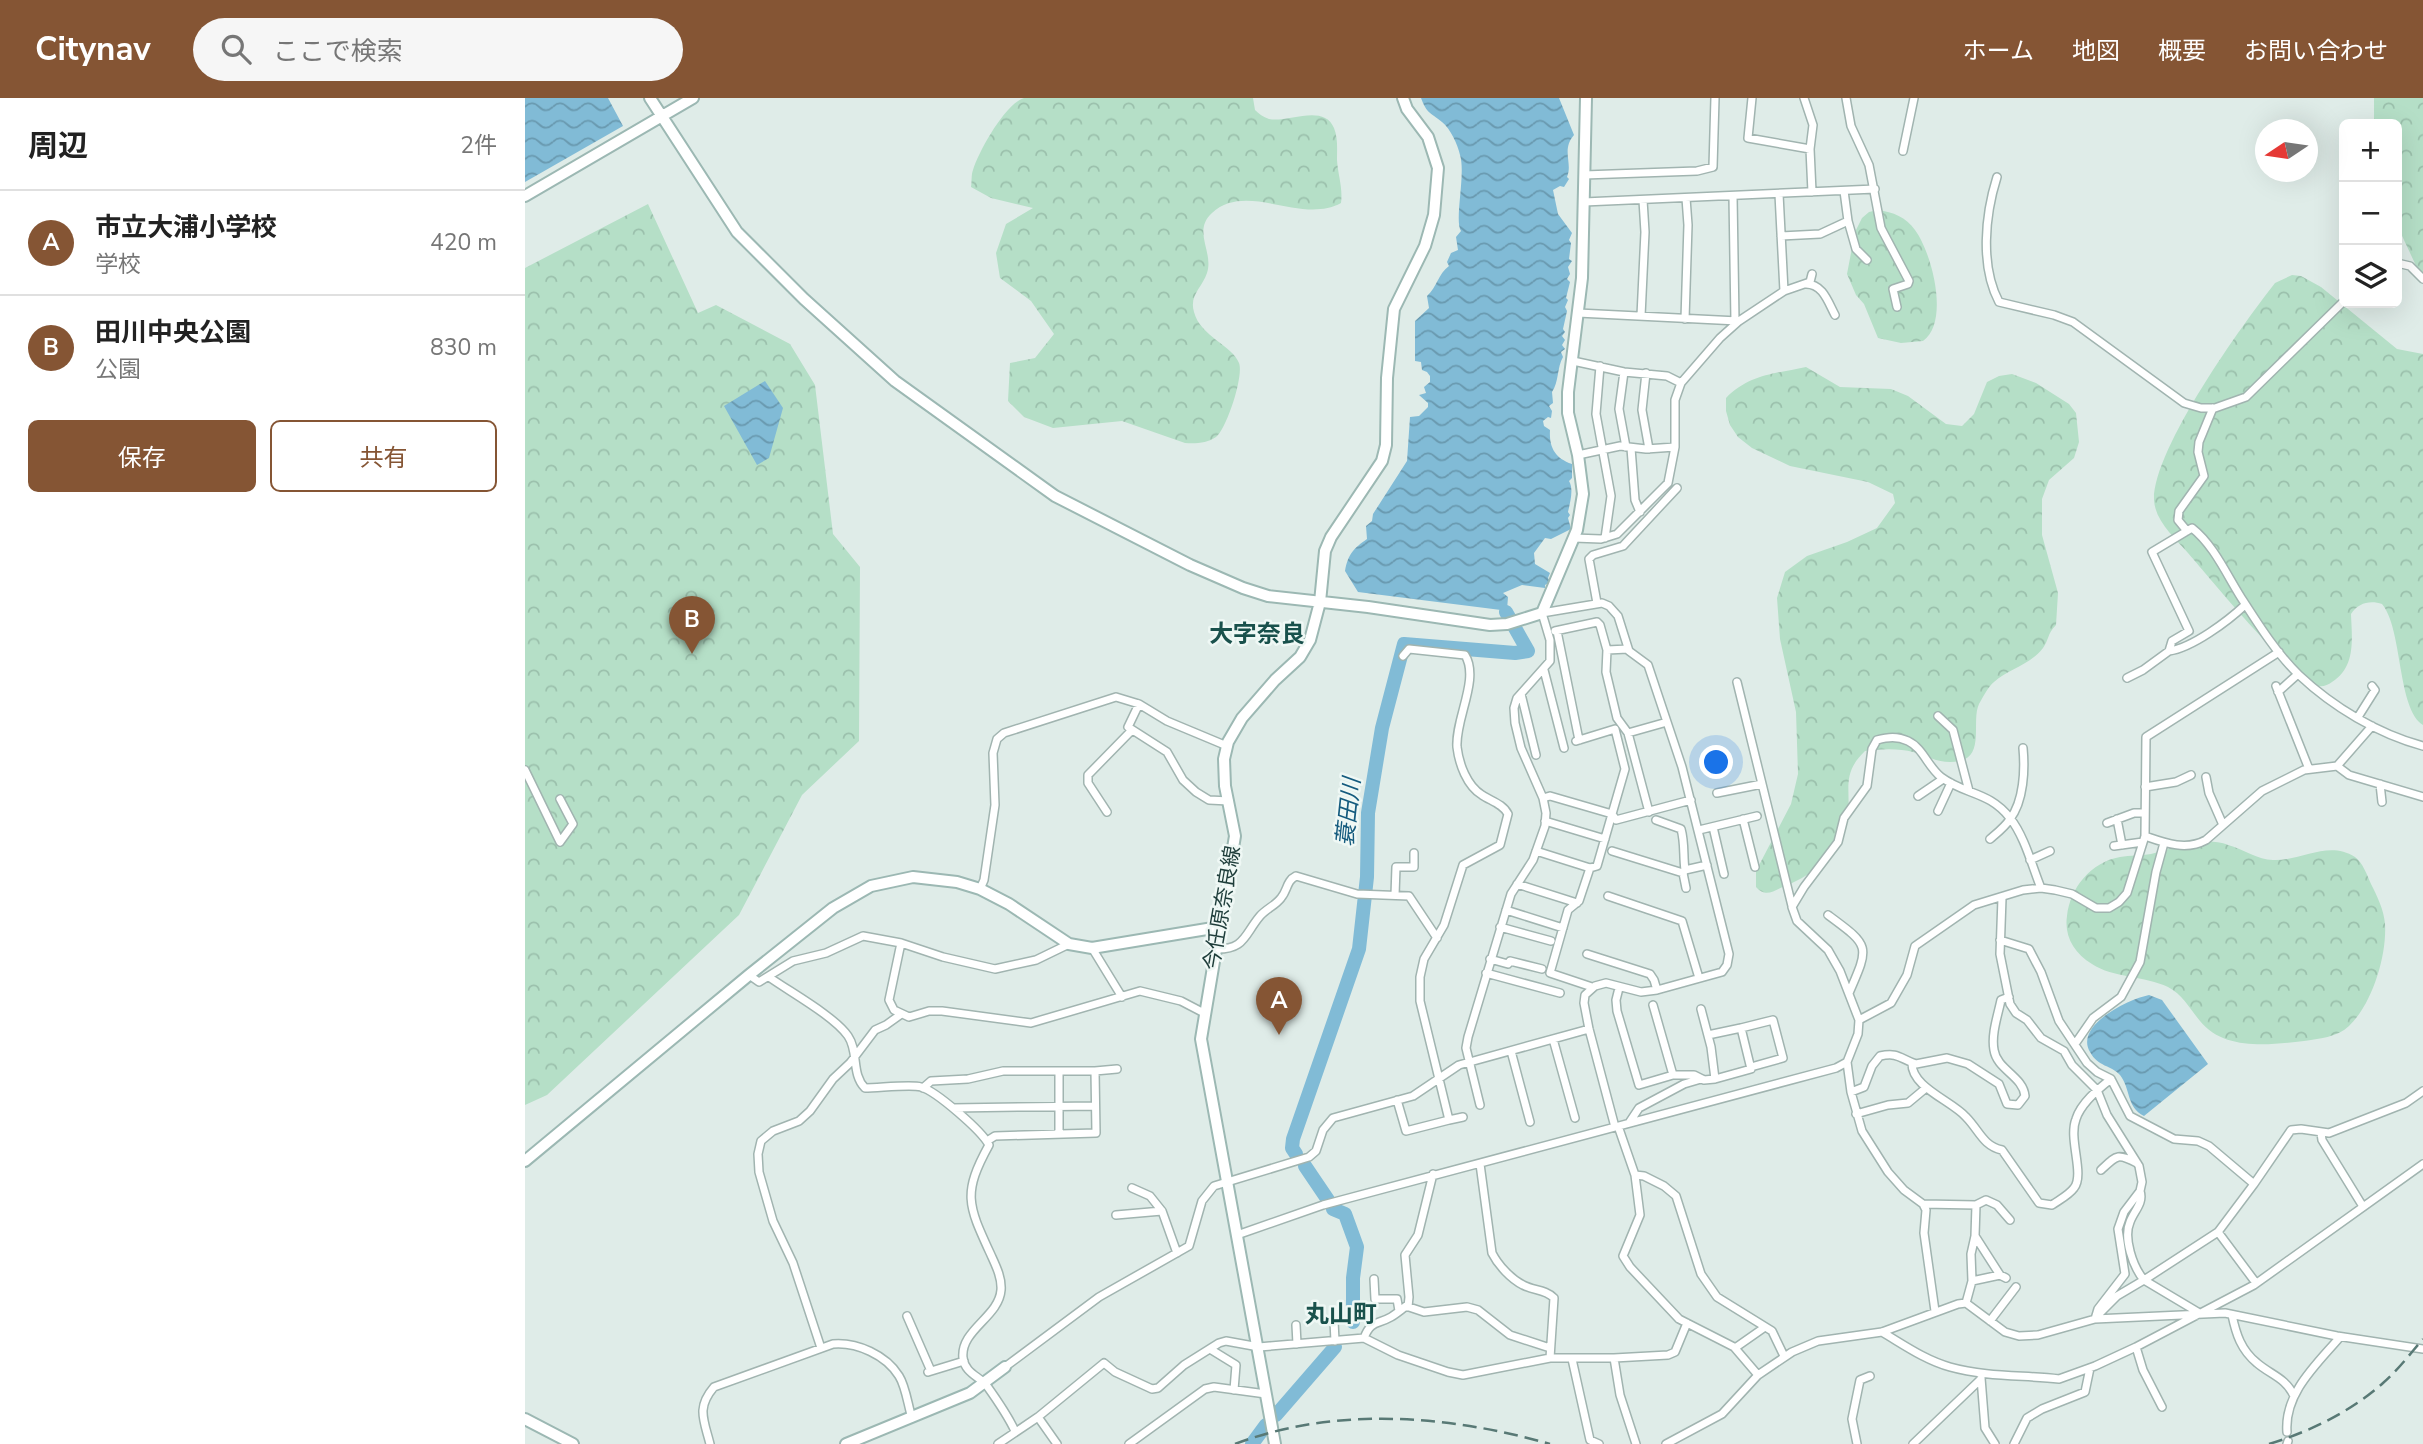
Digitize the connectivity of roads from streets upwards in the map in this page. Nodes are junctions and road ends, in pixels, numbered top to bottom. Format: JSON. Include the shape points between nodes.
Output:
{"nodes":[{"id":1,"x":650,"y":98,"type":"edge"},
{"id":2,"x":694,"y":98,"type":"edge"},
{"id":3,"x":1403,"y":98,"type":"edge"},
{"id":4,"x":1586,"y":98,"type":"edge"},
{"id":5,"x":1716,"y":98,"type":"edge"},
{"id":6,"x":1752,"y":98,"type":"edge"},
{"id":7,"x":1804,"y":98,"type":"edge"},
{"id":8,"x":1846,"y":98,"type":"edge"},
{"id":9,"x":1914,"y":98,"type":"edge"},
{"id":10,"x":662,"y":118,"type":"junction"},
{"id":11,"x":1810,"y":149,"type":"junction"},
{"id":12,"x":1903,"y":151,"type":"dead end"},
{"id":13,"x":1584,"y":176,"type":"junction"},
{"id":14,"x":1997,"y":177,"type":"dead end"},
{"id":15,"x":1875,"y":189,"type":"junction"},
{"id":16,"x":1844,"y":191,"type":"junction"},
{"id":17,"x":1812,"y":192,"type":"junction"},
{"id":18,"x":1779,"y":194,"type":"junction"},
{"id":19,"x":525,"y":196,"type":"edge"},
{"id":20,"x":1733,"y":196,"type":"junction"},
{"id":21,"x":1686,"y":198,"type":"junction"},
{"id":22,"x":1643,"y":200,"type":"junction"},
{"id":23,"x":1584,"y":202,"type":"junction"},
{"id":24,"x":1848,"y":221,"type":"junction"},
{"id":25,"x":1781,"y":236,"type":"junction"},
{"id":26,"x":1867,"y":260,"type":"dead end"},
{"id":27,"x":2402,"y":264,"type":"edge"},
{"id":28,"x":1812,"y":274,"type":"dead end"},
{"id":29,"x":2423,"y":279,"type":"edge"},
{"id":30,"x":1806,"y":284,"type":"junction"},
{"id":31,"x":1784,"y":291,"type":"junction"},
{"id":32,"x":2339,"y":306,"type":"edge"},
{"id":33,"x":1897,"y":307,"type":"dead end"},
{"id":34,"x":1578,"y":313,"type":"junction"},
{"id":35,"x":1835,"y":315,"type":"dead end"},
{"id":36,"x":1640,"y":317,"type":"junction"},
{"id":37,"x":1685,"y":319,"type":"junction"},
{"id":38,"x":1737,"y":321,"type":"junction"},
{"id":39,"x":1573,"y":361,"type":"junction"},
{"id":40,"x":1600,"y":366,"type":"junction"},
{"id":41,"x":1624,"y":372,"type":"junction"},
{"id":42,"x":1646,"y":373,"type":"junction"},
{"id":43,"x":1681,"y":383,"type":"junction"},
{"id":44,"x":2213,"y":408,"type":"junction"},
{"id":45,"x":1675,"y":447,"type":"junction"},
{"id":46,"x":1628,"y":448,"type":"junction"},
{"id":47,"x":1604,"y":449,"type":"junction"},
{"id":48,"x":1649,"y":449,"type":"junction"},
{"id":49,"x":1578,"y":455,"type":"junction"},
{"id":50,"x":1677,"y":488,"type":"dead end"},
{"id":51,"x":1640,"y":512,"type":"junction"},
{"id":52,"x":2187,"y":531,"type":"junction"},
{"id":53,"x":1574,"y":538,"type":"junction"},
{"id":54,"x":1605,"y":538,"type":"junction"},
{"id":55,"x":1319,"y":602,"type":"junction"},
{"id":56,"x":1597,"y":603,"type":"junction"},
{"id":57,"x":2245,"y":605,"type":"junction"},
{"id":58,"x":1542,"y":613,"type":"junction"},
{"id":59,"x":1557,"y":631,"type":"junction"},
{"id":60,"x":1548,"y":633,"type":"junction"},
{"id":61,"x":1628,"y":649,"type":"junction"},
{"id":62,"x":1607,"y":650,"type":"junction"},
{"id":63,"x":2168,"y":651,"type":"junction"},
{"id":64,"x":2279,"y":652,"type":"junction"},
{"id":65,"x":1403,"y":656,"type":"dead end"},
{"id":66,"x":1544,"y":670,"type":"junction"},
{"id":67,"x":2298,"y":674,"type":"junction"},
{"id":68,"x":2127,"y":678,"type":"dead end"},
{"id":69,"x":1737,"y":682,"type":"dead end"},
{"id":70,"x":2372,"y":686,"type":"dead end"},
{"id":71,"x":1521,"y":694,"type":"junction"},
{"id":72,"x":1139,"y":704,"type":"junction"},
{"id":73,"x":1938,"y":716,"type":"dead end"},
{"id":74,"x":2358,"y":717,"type":"junction"},
{"id":75,"x":1667,"y":722,"type":"junction"},
{"id":76,"x":2372,"y":726,"type":"junction"},
{"id":77,"x":1132,"y":730,"type":"junction"},
{"id":78,"x":1628,"y":733,"type":"junction"},
{"id":79,"x":1227,"y":746,"type":"junction"},
{"id":80,"x":2423,"y":746,"type":"edge"},
{"id":81,"x":1564,"y":748,"type":"dead end"},
{"id":82,"x":2023,"y":748,"type":"dead end"},
{"id":83,"x":1536,"y":755,"type":"dead end"},
{"id":84,"x":2337,"y":766,"type":"junction"},
{"id":85,"x":2309,"y":769,"type":"junction"},
{"id":86,"x":525,"y":770,"type":"edge"},
{"id":87,"x":2191,"y":775,"type":"dead end"},
{"id":88,"x":2206,"y":777,"type":"dead end"},
{"id":89,"x":1947,"y":781,"type":"junction"},
{"id":90,"x":1762,"y":784,"type":"junction"},
{"id":91,"x":2380,"y":784,"type":"junction"},
{"id":92,"x":2145,"y":788,"type":"junction"},
{"id":93,"x":1969,"y":790,"type":"junction"},
{"id":94,"x":1717,"y":793,"type":"dead end"},
{"id":95,"x":1918,"y":796,"type":"dead end"},
{"id":96,"x":2423,"y":797,"type":"edge"},
{"id":97,"x":1543,"y":798,"type":"junction"},
{"id":98,"x":560,"y":799,"type":"dead end"},
{"id":99,"x":1691,"y":800,"type":"junction"},
{"id":100,"x":1229,"y":801,"type":"junction"},
{"id":101,"x":2382,"y":802,"type":"dead end"},
{"id":102,"x":1938,"y":811,"type":"dead end"},
{"id":103,"x":1107,"y":812,"type":"dead end"},
{"id":104,"x":1649,"y":812,"type":"junction"},
{"id":105,"x":2145,"y":813,"type":"junction"},
{"id":106,"x":1612,"y":814,"type":"junction"},
{"id":107,"x":1756,"y":816,"type":"dead end"},
{"id":108,"x":1743,"y":819,"type":"junction"},
{"id":109,"x":2011,"y":819,"type":"junction"},
{"id":110,"x":1656,"y":820,"type":"dead end"},
{"id":111,"x":2117,"y":820,"type":"junction"},
{"id":112,"x":1545,"y":821,"type":"junction"},
{"id":113,"x":2107,"y":823,"type":"dead end"},
{"id":114,"x":2223,"y":825,"type":"junction"},
{"id":115,"x":1713,"y":827,"type":"junction"},
{"id":116,"x":1699,"y":831,"type":"junction"},
{"id":117,"x":1605,"y":839,"type":"junction"},
{"id":118,"x":1990,"y":839,"type":"dead end"},
{"id":119,"x":2144,"y":839,"type":"junction"},
{"id":120,"x":2164,"y":843,"type":"junction"},
{"id":121,"x":1612,"y":850,"type":"dead end"},
{"id":122,"x":1536,"y":851,"type":"junction"},
{"id":123,"x":2050,"y":851,"type":"dead end"},
{"id":124,"x":1414,"y":853,"type":"dead end"},
{"id":125,"x":2030,"y":860,"type":"junction"},
{"id":126,"x":1707,"y":865,"type":"junction"},
{"id":127,"x":1755,"y":867,"type":"dead end"},
{"id":128,"x":1590,"y":868,"type":"junction"},
{"id":129,"x":1684,"y":871,"type":"junction"},
{"id":130,"x":1724,"y":874,"type":"dead end"},
{"id":131,"x":1517,"y":884,"type":"junction"},
{"id":132,"x":1686,"y":888,"type":"dead end"},
{"id":133,"x":2041,"y":888,"type":"junction"},
{"id":134,"x":980,"y":890,"type":"junction"},
{"id":135,"x":1395,"y":895,"type":"junction"},
{"id":136,"x":1608,"y":896,"type":"dead end"},
{"id":137,"x":2002,"y":898,"type":"junction"},
{"id":138,"x":1577,"y":903,"type":"junction"},
{"id":139,"x":1792,"y":907,"type":"junction"},
{"id":140,"x":1506,"y":909,"type":"junction"},
{"id":141,"x":1828,"y":915,"type":"dead end"},
{"id":142,"x":1219,"y":927,"type":"junction"},
{"id":143,"x":1500,"y":928,"type":"junction"},
{"id":144,"x":1563,"y":928,"type":"junction"},
{"id":145,"x":1437,"y":938,"type":"junction"},
{"id":146,"x":2000,"y":940,"type":"junction"},
{"id":147,"x":1551,"y":941,"type":"dead end"},
{"id":148,"x":901,"y":943,"type":"junction"},
{"id":149,"x":1069,"y":944,"type":"junction"},
{"id":150,"x":1092,"y":948,"type":"junction"},
{"id":151,"x":1215,"y":949,"type":"junction"},
{"id":152,"x":1587,"y":954,"type":"dead end"},
{"id":153,"x":1490,"y":959,"type":"junction"},
{"id":154,"x":1542,"y":969,"type":"dead end"},
{"id":155,"x":1486,"y":973,"type":"junction"},
{"id":156,"x":749,"y":975,"type":"junction"},
{"id":157,"x":769,"y":977,"type":"junction"},
{"id":158,"x":1699,"y":978,"type":"junction"},
{"id":159,"x":1592,"y":987,"type":"junction"},
{"id":160,"x":1619,"y":988,"type":"junction"},
{"id":161,"x":1657,"y":990,"type":"junction"},
{"id":162,"x":1560,"y":993,"type":"dead end"},
{"id":163,"x":1849,"y":994,"type":"junction"},
{"id":164,"x":1122,"y":997,"type":"junction"},
{"id":165,"x":2009,"y":997,"type":"junction"},
{"id":166,"x":1653,"y":1005,"type":"dead end"},
{"id":167,"x":1701,"y":1009,"type":"dead end"},
{"id":168,"x":1204,"y":1013,"type":"junction"},
{"id":169,"x":900,"y":1015,"type":"junction"},
{"id":170,"x":1859,"y":1020,"type":"junction"},
{"id":171,"x":1741,"y":1028,"type":"junction"},
{"id":172,"x":1589,"y":1029,"type":"junction"},
{"id":173,"x":1708,"y":1035,"type":"junction"},
{"id":174,"x":1553,"y":1039,"type":"junction"},
{"id":175,"x":2075,"y":1044,"type":"junction"},
{"id":176,"x":1511,"y":1051,"type":"junction"},
{"id":177,"x":855,"y":1055,"type":"junction"},
{"id":178,"x":1469,"y":1062,"type":"junction"},
{"id":179,"x":1847,"y":1062,"type":"junction"},
{"id":180,"x":1912,"y":1063,"type":"junction"},
{"id":181,"x":1751,"y":1067,"type":"junction"},
{"id":182,"x":1117,"y":1069,"type":"dead end"},
{"id":183,"x":1059,"y":1071,"type":"junction"},
{"id":184,"x":1095,"y":1071,"type":"junction"},
{"id":185,"x":1673,"y":1075,"type":"junction"},
{"id":186,"x":1702,"y":1078,"type":"junction"},
{"id":187,"x":1438,"y":1079,"type":"junction"},
{"id":188,"x":1715,"y":1079,"type":"junction"},
{"id":189,"x":2111,"y":1079,"type":"junction"},
{"id":190,"x":923,"y":1088,"type":"junction"},
{"id":191,"x":1926,"y":1088,"type":"junction"},
{"id":192,"x":2097,"y":1090,"type":"junction"},
{"id":193,"x":2423,"y":1091,"type":"edge"},
{"id":194,"x":1851,"y":1092,"type":"junction"},
{"id":195,"x":1398,"y":1100,"type":"junction"},
{"id":196,"x":1481,"y":1105,"type":"dead end"},
{"id":197,"x":1095,"y":1106,"type":"junction"},
{"id":198,"x":1059,"y":1107,"type":"junction"},
{"id":199,"x":952,"y":1108,"type":"junction"},
{"id":200,"x":1856,"y":1114,"type":"junction"},
{"id":201,"x":1463,"y":1117,"type":"dead end"},
{"id":202,"x":1575,"y":1118,"type":"dead end"},
{"id":203,"x":1449,"y":1120,"type":"junction"},
{"id":204,"x":1530,"y":1122,"type":"dead end"},
{"id":205,"x":1629,"y":1124,"type":"junction"},
{"id":206,"x":1616,"y":1127,"type":"junction"},
{"id":207,"x":1059,"y":1133,"type":"junction"},
{"id":208,"x":2321,"y":1133,"type":"junction"},
{"id":209,"x":987,"y":1141,"type":"junction"},
{"id":210,"x":525,"y":1161,"type":"edge"},
{"id":211,"x":2138,"y":1163,"type":"junction"},
{"id":212,"x":1480,"y":1164,"type":"junction"},
{"id":213,"x":2423,"y":1164,"type":"edge"},
{"id":214,"x":2101,"y":1170,"type":"dead end"},
{"id":215,"x":1433,"y":1174,"type":"junction"},
{"id":216,"x":1635,"y":1175,"type":"junction"},
{"id":217,"x":1227,"y":1181,"type":"junction"},
{"id":218,"x":2254,"y":1184,"type":"junction"},
{"id":219,"x":1132,"y":1188,"type":"dead end"},
{"id":220,"x":2140,"y":1191,"type":"junction"},
{"id":221,"x":1923,"y":1204,"type":"junction"},
{"id":222,"x":1976,"y":1205,"type":"junction"},
{"id":223,"x":2362,"y":1205,"type":"junction"},
{"id":224,"x":1162,"y":1212,"type":"junction"},
{"id":225,"x":1116,"y":1216,"type":"dead end"},
{"id":226,"x":2010,"y":1220,"type":"dead end"},
{"id":227,"x":2218,"y":1232,"type":"junction"},
{"id":228,"x":1237,"y":1235,"type":"junction"},
{"id":229,"x":1975,"y":1237,"type":"junction"},
{"id":230,"x":1177,"y":1254,"type":"junction"},
{"id":231,"x":1374,"y":1279,"type":"dead end"},
{"id":232,"x":2144,"y":1280,"type":"junction"},
{"id":233,"x":1972,"y":1281,"type":"junction"},
{"id":234,"x":2256,"y":1283,"type":"junction"},
{"id":235,"x":2016,"y":1287,"type":"dead end"},
{"id":236,"x":1966,"y":1303,"type":"junction"},
{"id":237,"x":1408,"y":1307,"type":"junction"},
{"id":238,"x":1399,"y":1311,"type":"junction"},
{"id":239,"x":1935,"y":1311,"type":"junction"},
{"id":240,"x":2201,"y":1314,"type":"junction"},
{"id":241,"x":2232,"y":1315,"type":"junction"},
{"id":242,"x":907,"y":1316,"type":"dead end"},
{"id":243,"x":2095,"y":1318,"type":"junction"},
{"id":244,"x":1334,"y":1321,"type":"dead end"},
{"id":245,"x":1990,"y":1321,"type":"junction"},
{"id":246,"x":1687,"y":1323,"type":"junction"},
{"id":247,"x":1296,"y":1325,"type":"dead end"},
{"id":248,"x":1765,"y":1327,"type":"junction"},
{"id":249,"x":1882,"y":1332,"type":"junction"},
{"id":250,"x":2340,"y":1337,"type":"junction"},
{"id":251,"x":1364,"y":1338,"type":"junction"},
{"id":252,"x":1335,"y":1341,"type":"junction"},
{"id":253,"x":1297,"y":1344,"type":"junction"},
{"id":254,"x":1259,"y":1347,"type":"junction"},
{"id":255,"x":2136,"y":1347,"type":"junction"},
{"id":256,"x":821,"y":1348,"type":"junction"},
{"id":257,"x":1550,"y":1348,"type":"junction"},
{"id":258,"x":1735,"y":1348,"type":"junction"},
{"id":259,"x":1210,"y":1349,"type":"junction"},
{"id":260,"x":2423,"y":1349,"type":"edge"},
{"id":261,"x":1784,"y":1356,"type":"junction"},
{"id":262,"x":1614,"y":1357,"type":"junction"},
{"id":263,"x":1550,"y":1358,"type":"junction"},
{"id":264,"x":1572,"y":1359,"type":"junction"},
{"id":265,"x":964,"y":1361,"type":"junction"},
{"id":266,"x":1005,"y":1367,"type":"joint"},
{"id":267,"x":2090,"y":1368,"type":"junction"},
{"id":268,"x":1758,"y":1375,"type":"junction"},
{"id":269,"x":1870,"y":1376,"type":"dead end"},
{"id":270,"x":1981,"y":1376,"type":"junction"},
{"id":271,"x":985,"y":1384,"type":"junction"},
{"id":272,"x":1234,"y":1390,"type":"junction"},
{"id":273,"x":1266,"y":1394,"type":"junction"},
{"id":274,"x":2294,"y":1396,"type":"junction"},
{"id":275,"x":2162,"y":1408,"type":"dead end"},
{"id":276,"x":1038,"y":1417,"type":"junction"},
{"id":277,"x":912,"y":1418,"type":"junction"},
{"id":278,"x":525,"y":1419,"type":"edge"},
{"id":279,"x":1015,"y":1432,"type":"junction"},
{"id":280,"x":2287,"y":1432,"type":"dead end"},
{"id":281,"x":567,"y":1443,"type":"edge"},
{"id":282,"x":850,"y":1443,"type":"edge"},
{"id":283,"x":710,"y":1444,"type":"edge"},
{"id":284,"x":998,"y":1444,"type":"edge"},
{"id":285,"x":1057,"y":1444,"type":"edge"},
{"id":286,"x":1129,"y":1444,"type":"edge"},
{"id":287,"x":1275,"y":1444,"type":"edge"},
{"id":288,"x":1598,"y":1444,"type":"edge"},
{"id":289,"x":1636,"y":1444,"type":"edge"},
{"id":290,"x":1665,"y":1444,"type":"edge"},
{"id":291,"x":1857,"y":1444,"type":"edge"},
{"id":292,"x":1913,"y":1444,"type":"edge"},
{"id":293,"x":1995,"y":1444,"type":"edge"},
{"id":294,"x":2014,"y":1444,"type":"edge"}],
"edges":[{"from":1,"to":10,"type":"street"},
{"from":2,"to":10,"type":"street"},
{"from":3,"to":55,"type":"street","name":"今任原奈良線","via":[[1429,137],[1438,168],[1434,215],[1425,246],[1394,309],[1382,461],[1331,537]]},
{"from":4,"to":13,"type":"street"},
{"from":5,"to":13,"type":"street","via":[[1713,167]]},
{"from":6,"to":11,"type":"street","via":[[1748,138]]},
{"from":7,"to":11,"type":"street","via":[[1813,125]]},
{"from":8,"to":15,"type":"street","via":[[1851,126]]},
{"from":9,"to":12,"type":"street"},
{"from":10,"to":19,"type":"street"},
{"from":10,"to":55,"type":"street","via":[[737,232],[895,381],[1055,496],[1243,587],[1268,596]]},
{"from":11,"to":17,"type":"street"},
{"from":13,"to":23,"type":"street"},
{"from":14,"to":44,"type":"street","via":[[1990,199],[1987,244],[1991,288],[1999,302],[2073,322],[2184,403]]},
{"from":15,"to":16,"type":"street"},
{"from":15,"to":33,"type":"street","via":[[1881,228],[1909,281],[1893,289]]},
{"from":16,"to":17,"type":"street"},
{"from":16,"to":24,"type":"street"},
{"from":17,"to":18,"type":"street"},
{"from":18,"to":20,"type":"street"},
{"from":18,"to":25,"type":"street"},
{"from":20,"to":21,"type":"street"},
{"from":20,"to":38,"type":"street"},
{"from":21,"to":22,"type":"street"},
{"from":21,"to":37,"type":"street"},
{"from":22,"to":23,"type":"street"},
{"from":22,"to":36,"type":"street"},
{"from":23,"to":34,"type":"street"},
{"from":24,"to":25,"type":"street","via":[[1819,234]]},
{"from":24,"to":26,"type":"street","via":[[1856,249]]},
{"from":25,"to":31,"type":"street"},
{"from":27,"to":29,"type":"street"},
{"from":28,"to":30,"type":"street"},
{"from":30,"to":31,"type":"street"},
{"from":30,"to":35,"type":"street","via":[[1820,288]]},
{"from":31,"to":38,"type":"street"},
{"from":32,"to":44,"type":"street","via":[[2246,397]]},
{"from":34,"to":36,"type":"street"},
{"from":34,"to":39,"type":"street"},
{"from":36,"to":37,"type":"street"},
{"from":37,"to":38,"type":"street"},
{"from":38,"to":43,"type":"street"},
{"from":39,"to":40,"type":"street"},
{"from":39,"to":49,"type":"street","via":[[1568,413]]},
{"from":40,"to":41,"type":"street"},
{"from":40,"to":47,"type":"street","via":[[1596,414]]},
{"from":41,"to":42,"type":"street"},
{"from":41,"to":46,"type":"street","via":[[1619,409]]},
{"from":42,"to":43,"type":"street"},
{"from":42,"to":48,"type":"street","via":[[1642,410]]},
{"from":43,"to":45,"type":"street","via":[[1675,400]]},
{"from":44,"to":52,"type":"street","via":[[2199,442],[2204,476],[2179,512],[2178,520]]},
{"from":45,"to":48,"type":"street"},
{"from":45,"to":51,"type":"street","via":[[1668,483]]},
{"from":46,"to":47,"type":"street"},
{"from":46,"to":48,"type":"street"},
{"from":46,"to":51,"type":"street"},
{"from":47,"to":49,"type":"street"},
{"from":47,"to":54,"type":"street","via":[[1611,496]]},
{"from":49,"to":53,"type":"street","via":[[1583,494]]},
{"from":50,"to":56,"type":"street","via":[[1623,545],[1589,559]]},
{"from":51,"to":54,"type":"street","via":[[1617,534]]},
{"from":52,"to":57,"type":"street","via":[[2192,528],[2203,537]]},
{"from":52,"to":63,"type":"street","via":[[2152,552],[2189,631],[2172,641]]},
{"from":53,"to":54,"type":"street"},
{"from":53,"to":58,"type":"street"},
{"from":55,"to":58,"type":"street","via":[[1490,625]]},
{"from":55,"to":79,"type":"street","name":"今任原奈良線","via":[[1310,640],[1300,657],[1242,718]]},
{"from":56,"to":58,"type":"street"},
{"from":56,"to":61,"type":"street","via":[[1613,610]]},
{"from":57,"to":63,"type":"street","via":[[2190,643]]},
{"from":57,"to":64,"type":"street"},
{"from":58,"to":60,"type":"street"},
{"from":59,"to":60,"type":"street"},
{"from":59,"to":62,"type":"street","via":[[1597,622]]},
{"from":59,"to":106,"type":"street","via":[[1577,740],[1615,729],[1625,769]]},
{"from":60,"to":66,"type":"street","via":[[1552,654]]},
{"from":61,"to":62,"type":"street"},
{"from":61,"to":75,"type":"street","via":[[1648,665]]},
{"from":62,"to":78,"type":"street","via":[[1606,672],[1617,718]]},
{"from":63,"to":68,"type":"street"},
{"from":64,"to":67,"type":"street"},
{"from":64,"to":92,"type":"street","via":[[2150,732],[2146,737]]},
{"from":65,"to":145,"type":"street","via":[[1409,649],[1465,655],[1471,672],[1458,735],[1461,763],[1474,790],[1508,814],[1500,845],[1463,865]]},
{"from":66,"to":71,"type":"street"},
{"from":66,"to":81,"type":"street"},
{"from":67,"to":74,"type":"street"},
{"from":67,"to":85,"type":"street","via":[[2277,689]]},
{"from":69,"to":90,"type":"street"},
{"from":70,"to":74,"type":"street","via":[[2375,690]]},
{"from":71,"to":83,"type":"street"},
{"from":71,"to":97,"type":"street","via":[[1514,708],[1514,723]]},
{"from":72,"to":77,"type":"street","via":[[1128,727]]},
{"from":72,"to":79,"type":"street"},
{"from":72,"to":134,"type":"street","via":[[1116,697],[1099,701],[997,738],[993,753],[995,805]]},
{"from":73,"to":93,"type":"street","via":[[1953,730]]},
{"from":74,"to":76,"type":"street"},
{"from":75,"to":78,"type":"street"},
{"from":75,"to":99,"type":"street"},
{"from":76,"to":80,"type":"street"},
{"from":76,"to":84,"type":"street"},
{"from":77,"to":100,"type":"street","via":[[1167,752],[1182,780],[1196,792],[1209,800]]},
{"from":77,"to":103,"type":"street","via":[[1088,775],[1088,783]]},
{"from":78,"to":104,"type":"street"},
{"from":79,"to":100,"type":"street","name":"今任原奈良線"},
{"from":82,"to":109,"type":"street","via":[[2022,782]]},
{"from":84,"to":85,"type":"street"},
{"from":84,"to":91,"type":"street","via":[[2349,775]]},
{"from":85,"to":114,"type":"street","via":[[2262,791]]},
{"from":86,"to":98,"type":"street","via":[[560,842],[573,824]]},
{"from":87,"to":92,"type":"street"},
{"from":88,"to":114,"type":"street"},
{"from":89,"to":93,"type":"street"},
{"from":89,"to":95,"type":"street"},
{"from":89,"to":102,"type":"street"},
{"from":89,"to":139,"type":"street","via":[[1931,770],[1913,744],[1898,737],[1877,740],[1867,786],[1844,818],[1838,842]]},
{"from":90,"to":94,"type":"street"},
{"from":90,"to":139,"type":"street"},
{"from":91,"to":96,"type":"street"},
{"from":91,"to":101,"type":"street"},
{"from":92,"to":105,"type":"street"},
{"from":93,"to":109,"type":"street","via":[[1991,799]]},
{"from":97,"to":106,"type":"street","via":[[1550,796]]},
{"from":97,"to":112,"type":"street"},
{"from":99,"to":104,"type":"street"},
{"from":99,"to":116,"type":"street"},
{"from":100,"to":142,"type":"street","name":"今任原奈良線","via":[[1235,836]]},
{"from":104,"to":106,"type":"street","via":[[1616,820]]},
{"from":105,"to":111,"type":"street"},
{"from":105,"to":119,"type":"street"},
{"from":106,"to":117,"type":"street"},
{"from":107,"to":108,"type":"street"},
{"from":108,"to":115,"type":"street"},
{"from":108,"to":127,"type":"street"},
{"from":109,"to":118,"type":"street"},
{"from":109,"to":125,"type":"street"},
{"from":110,"to":129,"type":"street","via":[[1681,829]]},
{"from":111,"to":113,"type":"street"},
{"from":111,"to":119,"type":"street","via":[[2118,845]]},
{"from":112,"to":117,"type":"street"},
{"from":112,"to":122,"type":"street"},
{"from":114,"to":120,"type":"street","via":[[2197,845]]},
{"from":115,"to":116,"type":"street"},
{"from":115,"to":130,"type":"street"},
{"from":116,"to":126,"type":"street"},
{"from":117,"to":128,"type":"street","via":[[1597,866]]},
{"from":119,"to":120,"type":"street"},
{"from":119,"to":133,"type":"street","via":[[2127,892],[2109,908],[2096,908],[2071,894]]},
{"from":120,"to":175,"type":"street","via":[[2140,962],[2121,997],[2093,1018]]},
{"from":121,"to":129,"type":"street"},
{"from":122,"to":128,"type":"street"},
{"from":122,"to":131,"type":"street"},
{"from":123,"to":125,"type":"street"},
{"from":124,"to":135,"type":"street","via":[[1414,867],[1396,867]]},
{"from":125,"to":133,"type":"street"},
{"from":126,"to":129,"type":"street"},
{"from":126,"to":158,"type":"street","via":[[1729,954],[1722,972]]},
{"from":128,"to":138,"type":"street"},
{"from":129,"to":132,"type":"street"},
{"from":131,"to":138,"type":"street"},
{"from":131,"to":140,"type":"street"},
{"from":133,"to":137,"type":"street"},
{"from":134,"to":149,"type":"street"},
{"from":134,"to":156,"type":"street","via":[[913,877],[871,886],[833,908]]},
{"from":135,"to":145,"type":"street","via":[[1414,901]]},
{"from":135,"to":151,"type":"street","via":[[1357,894],[1296,876],[1243,940],[1231,949]]},
{"from":136,"to":158,"type":"street","via":[[1682,921]]},
{"from":137,"to":146,"type":"street"},
{"from":137,"to":170,"type":"street","via":[[1974,905],[1924,938],[1915,946],[1907,975],[1891,1003]]},
{"from":138,"to":144,"type":"street","via":[[1568,910]]},
{"from":139,"to":163,"type":"street","via":[[1797,921],[1828,950]]},
{"from":140,"to":143,"type":"street"},
{"from":140,"to":144,"type":"street"},
{"from":141,"to":163,"type":"street","via":[[1864,947],[1863,963]]},
{"from":142,"to":150,"type":"street"},
{"from":142,"to":151,"type":"street","name":"今任原奈良線"},
{"from":143,"to":147,"type":"street"},
{"from":143,"to":153,"type":"street"},
{"from":144,"to":159,"type":"street","via":[[1550,973]]},
{"from":145,"to":187,"type":"street","via":[[1424,960],[1420,1001]]},
{"from":146,"to":165,"type":"street"},
{"from":146,"to":175,"type":"street","via":[[2029,949],[2059,1021]]},
{"from":148,"to":149,"type":"street","via":[[995,969],[1036,960]]},
{"from":148,"to":157,"type":"street","via":[[863,936],[826,953],[793,961]]},
{"from":148,"to":169,"type":"street","via":[[889,1000]]},
{"from":149,"to":150,"type":"street"},
{"from":150,"to":164,"type":"street"},
{"from":151,"to":168,"type":"street","name":"今任原奈良線"},
{"from":152,"to":161,"type":"street","via":[[1650,974]]},
{"from":153,"to":154,"type":"street"},
{"from":153,"to":155,"type":"street"},
{"from":155,"to":162,"type":"street"},
{"from":155,"to":178,"type":"street","via":[[1466,1048]]},
{"from":156,"to":157,"type":"street","via":[[759,982]]},
{"from":156,"to":210,"type":"street"},
{"from":157,"to":177,"type":"street","via":[[832,1020],[848,1035]]},
{"from":158,"to":161,"type":"street"},
{"from":159,"to":160,"type":"street","via":[[1606,983]]},
{"from":159,"to":172,"type":"street","via":[[1584,1003]]},
{"from":160,"to":161,"type":"street"},
{"from":160,"to":185,"type":"street","via":[[1617,1011],[1639,1085]]},
{"from":163,"to":170,"type":"street"},
{"from":164,"to":168,"type":"street","via":[[1140,991],[1181,1001]]},
{"from":164,"to":169,"type":"street","via":[[1031,1023],[929,1011]]},
{"from":165,"to":180,"type":"street","via":[[2001,1000],[1994,1050],[2024,1089],[2018,1105],[2007,1104],[1999,1084],[1968,1065],[1947,1058]]},
{"from":165,"to":192,"type":"street","via":[[2016,1013],[2041,1038],[2064,1051]]},
{"from":166,"to":185,"type":"street"},
{"from":167,"to":173,"type":"street"},
{"from":168,"to":217,"type":"street","name":"今任原奈良線","via":[[1202,1051]]},
{"from":169,"to":177,"type":"street","via":[[875,1030]]},
{"from":170,"to":179,"type":"street"},
{"from":171,"to":173,"type":"street"},
{"from":171,"to":181,"type":"street"},
{"from":171,"to":181,"type":"street","via":[[1773,1020],[1783,1058]]},
{"from":172,"to":174,"type":"street"},
{"from":172,"to":206,"type":"street"},
{"from":173,"to":188,"type":"street"},
{"from":174,"to":176,"type":"street"},
{"from":174,"to":202,"type":"street"},
{"from":175,"to":189,"type":"street","via":[[2087,1063]]},
{"from":176,"to":178,"type":"street"},
{"from":176,"to":204,"type":"street"},
{"from":177,"to":190,"type":"street","via":[[857,1075],[865,1088]]},
{"from":177,"to":256,"type":"street","via":[[810,1111],[799,1121],[773,1130],[761,1141],[758,1154],[773,1221],[793,1264]]},
{"from":178,"to":187,"type":"street"},
{"from":178,"to":196,"type":"street"},
{"from":179,"to":194,"type":"street"},
{"from":179,"to":205,"type":"street"},
{"from":180,"to":191,"type":"street"},
{"from":180,"to":194,"type":"street","via":[[1900,1055],[1880,1056],[1864,1087]]},
{"from":181,"to":188,"type":"street"},
{"from":182,"to":184,"type":"street"},
{"from":183,"to":184,"type":"street"},
{"from":183,"to":190,"type":"street","via":[[1003,1070],[968,1079],[931,1081]]},
{"from":183,"to":198,"type":"street"},
{"from":184,"to":197,"type":"street"},
{"from":185,"to":186,"type":"street"},
{"from":186,"to":188,"type":"street"},
{"from":186,"to":205,"type":"street","via":[[1639,1108]]},
{"from":187,"to":195,"type":"street"},
{"from":187,"to":203,"type":"street"},
{"from":189,"to":192,"type":"street"},
{"from":189,"to":218,"type":"street","via":[[2130,1116],[2175,1139],[2209,1146]]},
{"from":190,"to":199,"type":"street"},
{"from":191,"to":192,"type":"street","via":[[1966,1116],[1992,1148],[2002,1150],[2039,1203],[2052,1205],[2074,1189],[2072,1135],[2076,1118]]},
{"from":191,"to":200,"type":"street","via":[[1908,1103]]},
{"from":192,"to":211,"type":"street","via":[[2107,1115]]},
{"from":193,"to":208,"type":"street","via":[[2388,1111]]},
{"from":194,"to":200,"type":"street"},
{"from":195,"to":203,"type":"street","via":[[1406,1131]]},
{"from":195,"to":217,"type":"street","via":[[1333,1118],[1309,1157]]},
{"from":197,"to":198,"type":"street"},
{"from":197,"to":207,"type":"street","via":[[1096,1133]]},
{"from":198,"to":199,"type":"street"},
{"from":198,"to":207,"type":"street"},
{"from":199,"to":209,"type":"street"},
{"from":200,"to":221,"type":"street","via":[[1888,1172]]},
{"from":201,"to":203,"type":"street"},
{"from":205,"to":206,"type":"street"},
{"from":206,"to":212,"type":"street"},
{"from":206,"to":216,"type":"street"},
{"from":207,"to":209,"type":"street","via":[[995,1136]]},
{"from":208,"to":218,"type":"street","via":[[2291,1130]]},
{"from":208,"to":223,"type":"street"},
{"from":209,"to":265,"type":"street","via":[[970,1192],[974,1217],[1002,1289],[990,1314],[967,1341]]},
{"from":211,"to":214,"type":"street","via":[[2121,1155]]},
{"from":211,"to":220,"type":"street"},
{"from":212,"to":215,"type":"street"},
{"from":212,"to":257,"type":"street","via":[[1497,1263],[1524,1286],[1546,1291],[1556,1303]]},
{"from":213,"to":223,"type":"street"},
{"from":215,"to":228,"type":"street"},
{"from":215,"to":237,"type":"street","via":[[1418,1235],[1405,1255]]},
{"from":216,"to":246,"type":"street","via":[[1640,1215],[1623,1256],[1664,1305]]},
{"from":216,"to":248,"type":"street","via":[[1677,1196],[1707,1285],[1717,1297]]},
{"from":217,"to":228,"type":"street","name":"今任原奈良線"},
{"from":217,"to":230,"type":"street","via":[[1208,1192],[1189,1246]]},
{"from":218,"to":227,"type":"street"},
{"from":219,"to":224,"type":"street","via":[[1150,1196]]},
{"from":220,"to":232,"type":"street","via":[[2127,1241]]},
{"from":220,"to":243,"type":"street","via":[[2118,1229],[2125,1274]]},
{"from":221,"to":222,"type":"street"},
{"from":221,"to":239,"type":"street"},
{"from":222,"to":226,"type":"street","via":[[1991,1201]]},
{"from":222,"to":229,"type":"street"},
{"from":223,"to":234,"type":"street"},
{"from":224,"to":225,"type":"street"},
{"from":224,"to":230,"type":"street"},
{"from":227,"to":232,"type":"street"},
{"from":227,"to":234,"type":"street"},
{"from":228,"to":254,"type":"street","name":"今任原奈良線"},
{"from":229,"to":233,"type":"street"},
{"from":229,"to":233,"type":"street","via":[[2003,1276]]},
{"from":230,"to":266,"type":"street","via":[[1099,1297]]},
{"from":231,"to":238,"type":"street","via":[[1375,1298],[1397,1299]]},
{"from":232,"to":240,"type":"street"},
{"from":232,"to":243,"type":"street","via":[[2117,1296]]},
{"from":233,"to":236,"type":"street"},
{"from":234,"to":240,"type":"street"},
{"from":235,"to":245,"type":"street"},
{"from":236,"to":239,"type":"street"},
{"from":236,"to":245,"type":"street"},
{"from":237,"to":238,"type":"street"},
{"from":237,"to":257,"type":"street","via":[[1424,1312],[1468,1307],[1510,1335]]},
{"from":238,"to":251,"type":"street","via":[[1368,1327]]},
{"from":239,"to":249,"type":"street"},
{"from":240,"to":241,"type":"street"},
{"from":240,"to":243,"type":"street"},
{"from":240,"to":255,"type":"street"},
{"from":241,"to":250,"type":"street"},
{"from":241,"to":274,"type":"street","via":[[2237,1340],[2256,1363],[2288,1384]]},
{"from":242,"to":265,"type":"street","via":[[929,1372]]},
{"from":243,"to":245,"type":"street","via":[[2019,1336]]},
{"from":244,"to":252,"type":"street"},
{"from":246,"to":258,"type":"street"},
{"from":246,"to":262,"type":"street","via":[[1675,1352]]},
{"from":247,"to":253,"type":"street"},
{"from":248,"to":258,"type":"street"},
{"from":248,"to":261,"type":"street","via":[[1772,1331]]},
{"from":249,"to":261,"type":"street","via":[[1818,1341]]},
{"from":249,"to":270,"type":"street","via":[[1923,1356]]},
{"from":250,"to":260,"type":"street"},
{"from":250,"to":274,"type":"street"},
{"from":251,"to":252,"type":"street"},
{"from":251,"to":263,"type":"street","via":[[1398,1355],[1463,1375]]},
{"from":252,"to":253,"type":"street"},
{"from":253,"to":254,"type":"street"},
{"from":254,"to":259,"type":"street","via":[[1226,1341]]},
{"from":254,"to":273,"type":"street","name":"今任原奈良線"},
{"from":255,"to":267,"type":"street"},
{"from":255,"to":275,"type":"street"},
{"from":256,"to":277,"type":"street","via":[[848,1343],[888,1364],[900,1377]]},
{"from":256,"to":283,"type":"street","via":[[713,1387],[701,1409]]},
{"from":257,"to":263,"type":"street"},
{"from":258,"to":268,"type":"street"},
{"from":259,"to":272,"type":"street","via":[[1236,1365]]},
{"from":259,"to":276,"type":"street","via":[[1152,1389],[1104,1363]]},
{"from":261,"to":268,"type":"street"},
{"from":262,"to":264,"type":"street"},
{"from":262,"to":289,"type":"street"},
{"from":263,"to":264,"type":"street"},
{"from":264,"to":288,"type":"street","via":[[1590,1440]]},
{"from":265,"to":271,"type":"street"},
{"from":266,"to":271,"type":"street"},
{"from":267,"to":270,"type":"street","via":[[2059,1379]]},
{"from":267,"to":294,"type":"street","via":[[2085,1392],[2027,1418]]},
{"from":268,"to":290,"type":"street","via":[[1723,1414]]},
{"from":269,"to":291,"type":"street","via":[[1860,1380],[1851,1419]]},
{"from":270,"to":292,"type":"street"},
{"from":270,"to":293,"type":"street","via":[[1985,1428]]},
{"from":271,"to":277,"type":"street"},
{"from":271,"to":279,"type":"street"},
{"from":272,"to":273,"type":"street"},
{"from":272,"to":286,"type":"street","via":[[1205,1389]]},
{"from":273,"to":287,"type":"street","name":"今任原奈良線"},
{"from":274,"to":280,"type":"street"},
{"from":276,"to":279,"type":"street"},
{"from":276,"to":285,"type":"street"},
{"from":277,"to":282,"type":"street"},
{"from":278,"to":281,"type":"street"},
{"from":279,"to":284,"type":"street"}]}
